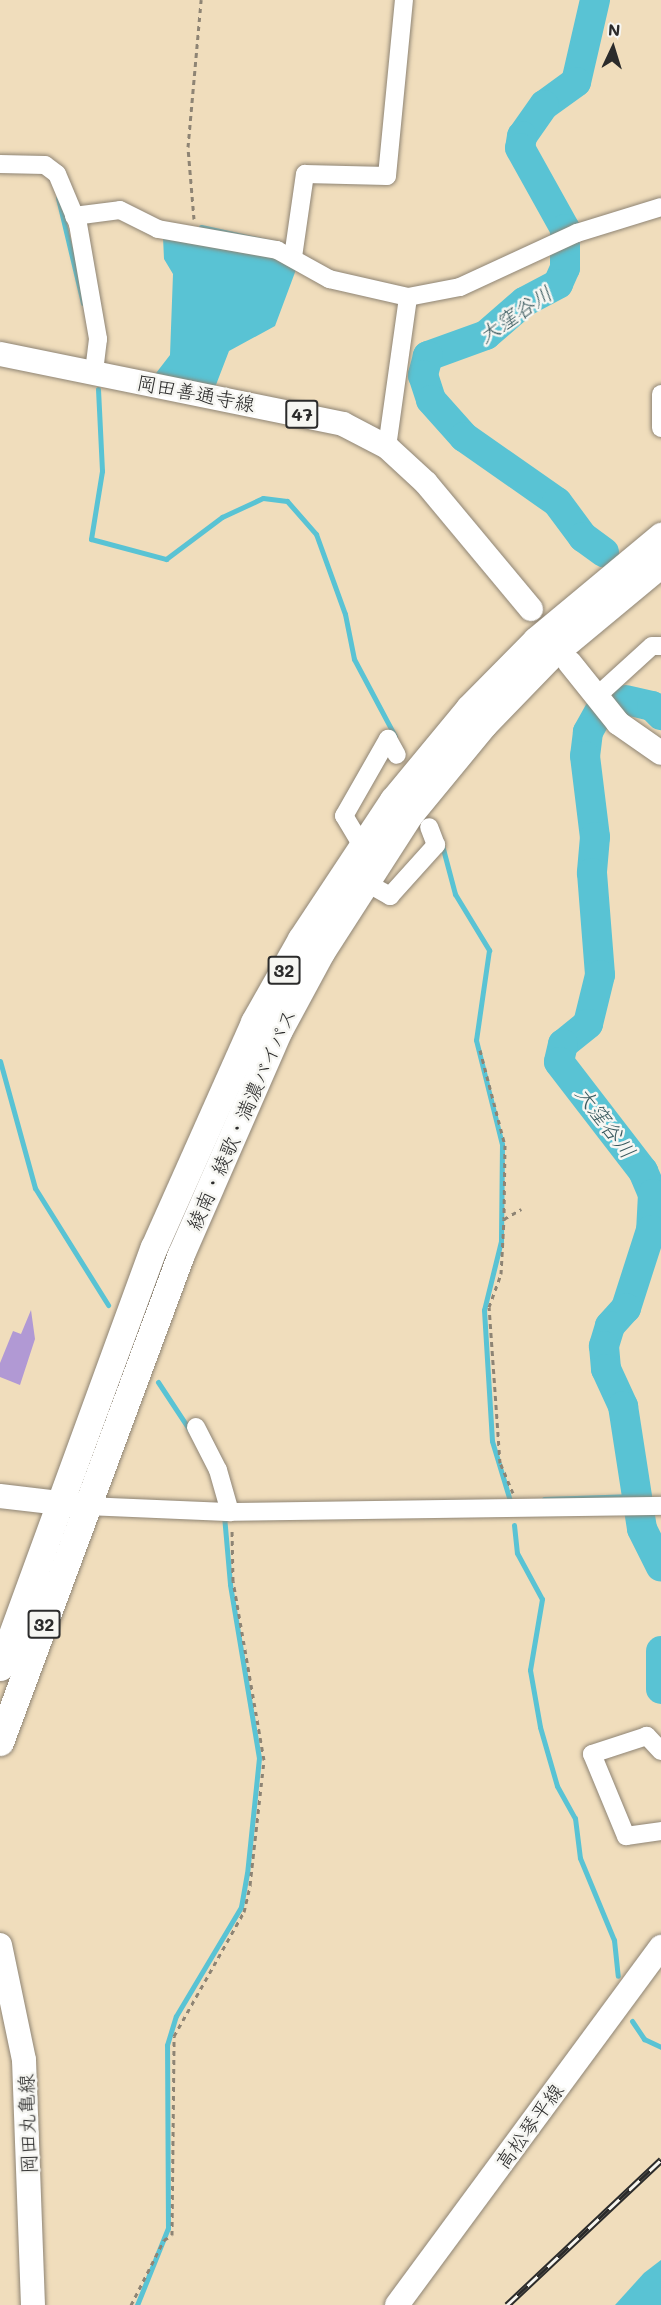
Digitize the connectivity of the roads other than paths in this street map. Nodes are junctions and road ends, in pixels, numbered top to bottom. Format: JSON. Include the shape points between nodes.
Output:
{"nodes":[{"id":1,"x":404,"y":0,"type":"edge"},
{"id":2,"x":0,"y":164,"type":"edge"},
{"id":3,"x":661,"y":207,"type":"edge"},
{"id":4,"x":76,"y":220,"type":"junction"},
{"id":5,"x":293,"y":257,"type":"junction"},
{"id":6,"x":408,"y":297,"type":"junction"},
{"id":7,"x":0,"y":354,"type":"edge"},
{"id":8,"x":94,"y":373,"type":"junction"},
{"id":9,"x":661,"y":394,"type":"edge"},
{"id":10,"x":661,"y":428,"type":"edge"},
{"id":11,"x":387,"y":447,"type":"junction"},
{"id":12,"x":661,"y":536,"type":"edge"},
{"id":13,"x":661,"y":564,"type":"edge"},
{"id":14,"x":531,"y":609,"type":"dead end"},
{"id":15,"x":661,"y":646,"type":"edge"},
{"id":16,"x":570,"y":663,"type":"dead end"},
{"id":17,"x":597,"y":696,"type":"junction"},
{"id":18,"x":661,"y":753,"type":"edge"},
{"id":19,"x":397,"y":754,"type":"dead end"},
{"id":20,"x":429,"y":828,"type":"dead end"},
{"id":21,"x":361,"y":844,"type":"junction"},
{"id":22,"x":365,"y":882,"type":"junction"},
{"id":23,"x":196,"y":1427,"type":"dead end"},
{"id":24,"x":0,"y":1496,"type":"edge"},
{"id":25,"x":73,"y":1504,"type":"junction"},
{"id":26,"x":646,"y":1506,"type":"edge"},
{"id":27,"x":226,"y":1512,"type":"junction"},
{"id":28,"x":0,"y":1667,"type":"edge"},
{"id":29,"x":0,"y":1742,"type":"edge"},
{"id":30,"x":661,"y":1751,"type":"edge"},
{"id":31,"x":661,"y":1831,"type":"edge"},
{"id":32,"x":0,"y":1945,"type":"edge"},
{"id":33,"x":661,"y":1947,"type":"edge"},
{"id":34,"x":33,"y":2305,"type":"edge"},
{"id":35,"x":397,"y":2305,"type":"edge"}],
"edges":[{"from":1,"to":5,"type":"street","via":[[387,176],[305,174]]},
{"from":2,"to":4,"type":"street","via":[[45,165],[57,174]]},
{"from":3,"to":6,"type":"street","via":[[577,233],[460,287]]},
{"from":4,"to":5,"type":"street","via":[[120,210],[158,229]]},
{"from":4,"to":8,"type":"street","via":[[98,339]]},
{"from":5,"to":6,"type":"street","via":[[329,279]]},
{"from":6,"to":11,"type":"street"},
{"from":7,"to":8,"type":"main road","name":"岡田善通寺線","number":"47"},
{"from":8,"to":11,"type":"main road","name":"岡田善通寺線","number":"47","via":[[308,415],[343,424]]},
{"from":9,"to":10,"type":"street"},
{"from":11,"to":14,"type":"main road","name":"岡田善通寺線","number":"47","via":[[426,483]]},
{"from":12,"to":21,"type":"highway","name":"綾南・綾歌・満濃バイパス","number":"32","via":[[545,632],[469,708]]},
{"from":13,"to":22,"type":"highway","name":"綾南・綾歌・満濃バイパス","number":"32","via":[[550,656],[484,724],[410,814]]},
{"from":15,"to":17,"type":"street","via":[[652,646]]},
{"from":16,"to":17,"type":"main road"},
{"from":17,"to":18,"type":"main road","via":[[618,723]]},
{"from":19,"to":21,"type":"street","via":[[388,739],[345,816]]},
{"from":20,"to":22,"type":"street","via":[[436,845],[390,896]]},
{"from":21,"to":25,"type":"highway","name":"綾南・綾歌・満濃バイパス","number":"32","via":[[260,1012],[209,1119],[154,1247]]},
{"from":22,"to":25,"type":"highway","name":"綾南・綾歌・満濃バイパス","number":"32","via":[[279,1030]]},
{"from":23,"to":27,"type":"street","via":[[218,1470]]},
{"from":24,"to":25,"type":"main road"},
{"from":25,"to":27,"type":"street"},
{"from":25,"to":28,"type":"highway","name":"綾南・綾歌・満濃バイパス","number":"32"},
{"from":25,"to":29,"type":"highway","name":"綾南・綾歌・満濃バイパス","number":"32"},
{"from":26,"to":27,"type":"street"},
{"from":30,"to":31,"type":"street","via":[[647,1736],[592,1754],[626,1836]]},
{"from":32,"to":34,"type":"main road","name":"岡田丸亀線","via":[[24,2060]]},
{"from":33,"to":35,"type":"main road","name":"高松琴平線"}]}
